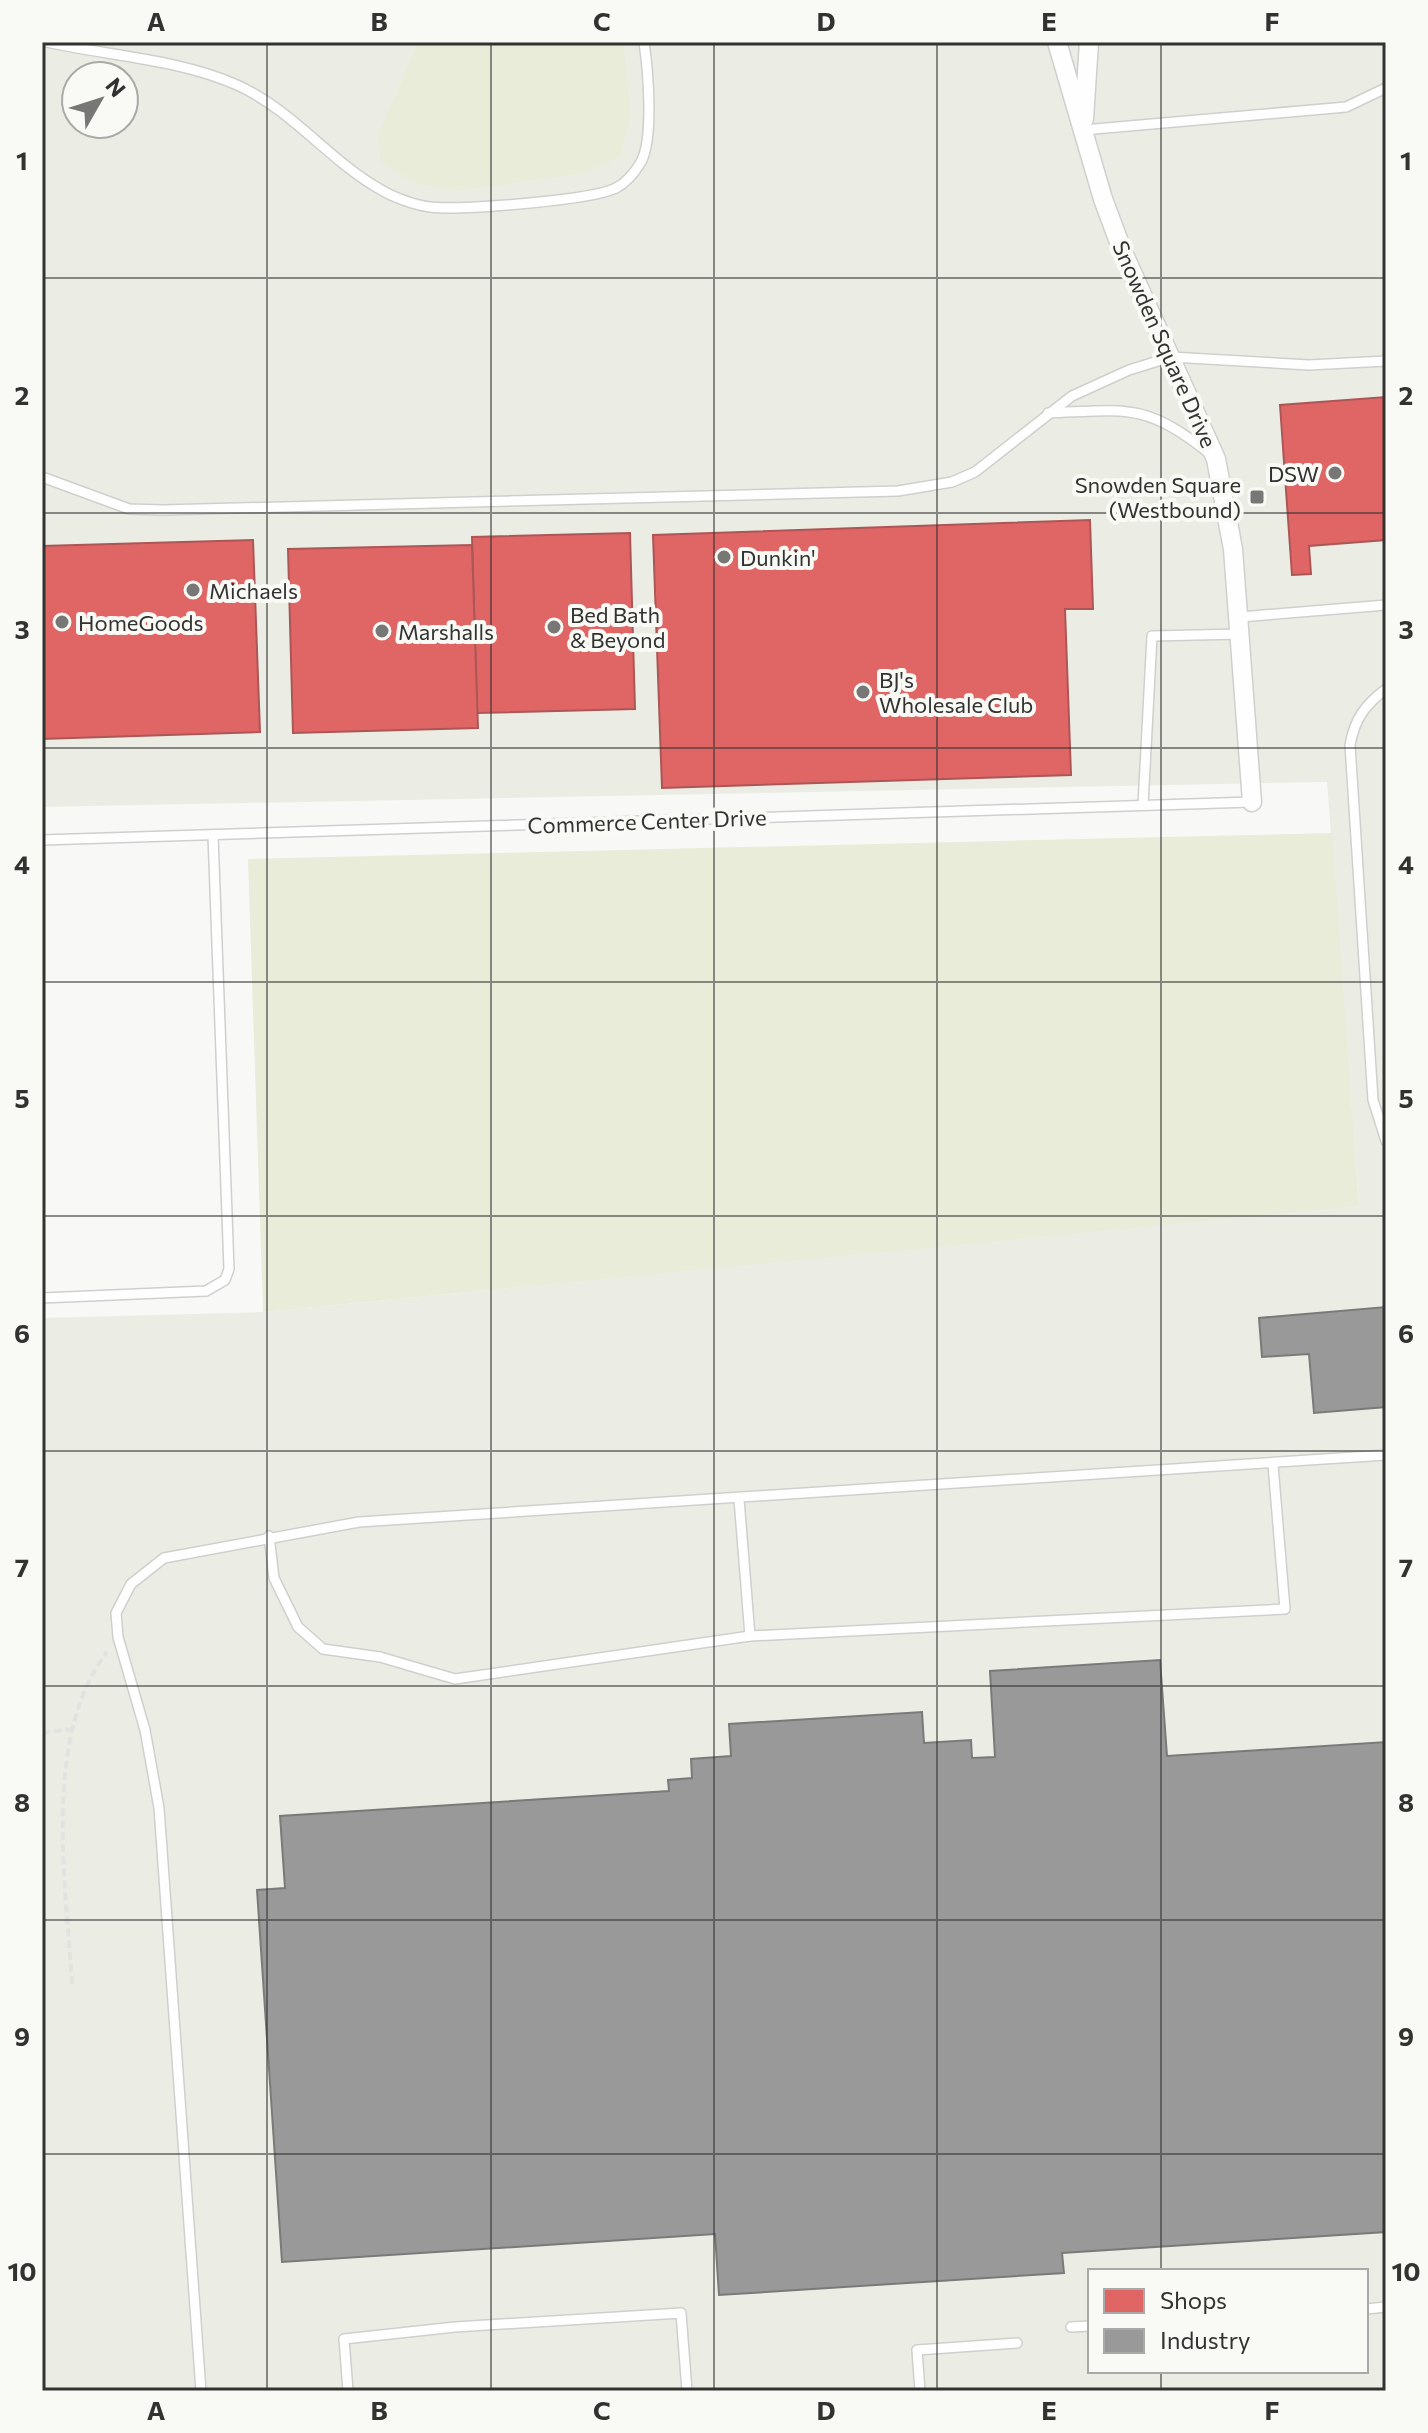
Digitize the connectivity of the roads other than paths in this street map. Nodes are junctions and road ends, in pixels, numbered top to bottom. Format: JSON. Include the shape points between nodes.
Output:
{"nodes":[{"id":1,"x":47,"y":42,"type":"edge"},
{"id":2,"x":644,"y":42,"type":"edge"},
{"id":3,"x":1057,"y":42,"type":"edge"},
{"id":4,"x":1089,"y":42,"type":"edge"},
{"id":5,"x":1386,"y":88,"type":"edge"},
{"id":6,"x":1083,"y":130,"type":"junction"},
{"id":7,"x":1171,"y":357,"type":"junction"},
{"id":8,"x":1386,"y":361,"type":"edge"},
{"id":9,"x":1048,"y":413,"type":"junction"},
{"id":10,"x":1216,"y":459,"type":"junction"},
{"id":11,"x":42,"y":477,"type":"edge"},
{"id":12,"x":1386,"y":605,"type":"edge"},
{"id":13,"x":1241,"y":626,"type":"junction"},
{"id":14,"x":1386,"y":689,"type":"edge"},
{"id":15,"x":1252,"y":802,"type":"joint"},
{"id":16,"x":1143,"y":805,"type":"junction"},
{"id":17,"x":213,"y":835,"type":"junction"},
{"id":18,"x":42,"y":840,"type":"edge"},
{"id":19,"x":1386,"y":1141,"type":"edge"},
{"id":20,"x":42,"y":1298,"type":"edge"},
{"id":21,"x":1386,"y":1455,"type":"edge"},
{"id":22,"x":1273,"y":1465,"type":"junction"},
{"id":23,"x":739,"y":1499,"type":"junction"},
{"id":24,"x":269,"y":1536,"type":"junction"},
{"id":25,"x":750,"y":1636,"type":"junction"},
{"id":26,"x":1088,"y":2326,"type":"edge"},
{"id":27,"x":1071,"y":2327,"type":"dead end"},
{"id":28,"x":1017,"y":2343,"type":"dead end"},
{"id":29,"x":201,"y":2391,"type":"edge"},
{"id":30,"x":348,"y":2391,"type":"edge"},
{"id":31,"x":687,"y":2391,"type":"edge"},
{"id":32,"x":920,"y":2391,"type":"edge"}],
"edges":[{"from":1,"to":2,"type":"lane","via":[[235,84],[274,105],[379,189],[427,207],[458,209],[582,197],[614,190],[627,181],[647,143]]},
{"from":3,"to":6,"type":"street","name":"Snowden Square Drive"},
{"from":4,"to":6,"type":"street","name":"Snowden Square Drive"},
{"from":5,"to":6,"type":"lane","via":[[1346,107]]},
{"from":6,"to":7,"type":"street","name":"Snowden Square Drive","via":[[1122,250]]},
{"from":7,"to":8,"type":"lane","via":[[1309,365]]},
{"from":7,"to":9,"type":"lane","via":[[1102,381]]},
{"from":7,"to":10,"type":"street","name":"Snowden Square Drive"},
{"from":9,"to":10,"type":"lane","via":[[1127,410],[1152,416]]},
{"from":9,"to":11,"type":"lane","via":[[975,472],[952,482],[898,491],[163,510],[129,509]]},
{"from":10,"to":13,"type":"street","name":"Snowden Square Drive"},
{"from":12,"to":13,"type":"lane"},
{"from":13,"to":15,"type":"street","name":"Snowden Square Drive"},
{"from":13,"to":16,"type":"lane","via":[[1152,636]]},
{"from":14,"to":19,"type":"lane","via":[[1360,713],[1350,745],[1373,1100]]},
{"from":15,"to":16,"type":"lane","name":"Commerce Center Drive"},
{"from":16,"to":17,"type":"lane","name":"Commerce Center Drive"},
{"from":17,"to":18,"type":"lane","name":"Commerce Center Drive"},
{"from":17,"to":20,"type":"lane","via":[[229,1269],[225,1280],[206,1291]]},
{"from":21,"to":22,"type":"lane"},
{"from":22,"to":23,"type":"lane"},
{"from":22,"to":25,"type":"lane","via":[[1285,1609]]},
{"from":23,"to":24,"type":"lane","via":[[359,1522]]},
{"from":23,"to":25,"type":"lane"},
{"from":24,"to":25,"type":"lane","via":[[274,1578],[298,1627],[323,1649],[380,1657],[431,1675],[455,1679]]},
{"from":24,"to":29,"type":"lane","via":[[175,1555],[145,1569],[116,1613],[159,1808]]},
{"from":26,"to":27,"type":"lane"},
{"from":28,"to":32,"type":"lane","via":[[917,2350]]},
{"from":30,"to":31,"type":"lane","via":[[344,2339],[681,2313]]}]}
